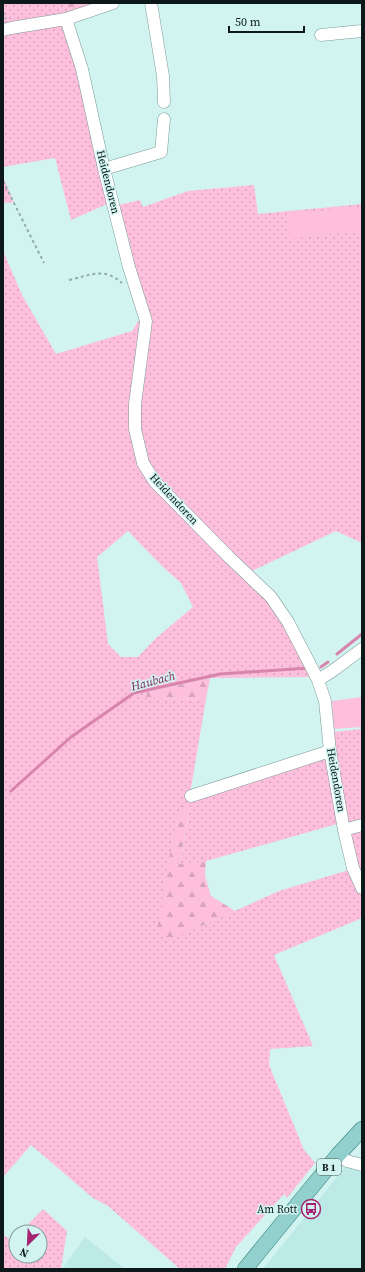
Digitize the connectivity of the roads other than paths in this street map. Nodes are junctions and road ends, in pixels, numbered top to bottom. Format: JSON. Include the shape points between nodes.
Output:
{"nodes":[{"id":1,"x":113,"y":3,"type":"edge"},
{"id":2,"x":151,"y":3,"type":"edge"},
{"id":3,"x":66,"y":19,"type":"junction"},
{"id":4,"x":3,"y":30,"type":"edge"},
{"id":5,"x":362,"y":31,"type":"edge"},
{"id":6,"x":321,"y":35,"type":"dead end"},
{"id":7,"x":164,"y":102,"type":"dead end"},
{"id":8,"x":164,"y":118,"type":"dead end"},
{"id":9,"x":104,"y":169,"type":"junction"},
{"id":10,"x":362,"y":649,"type":"edge"},
{"id":11,"x":318,"y":680,"type":"junction"},
{"id":12,"x":330,"y":751,"type":"junction"},
{"id":13,"x":191,"y":796,"type":"dead end"},
{"id":14,"x":362,"y":825,"type":"edge"},
{"id":15,"x":344,"y":830,"type":"junction"},
{"id":16,"x":362,"y":888,"type":"edge"},
{"id":17,"x":362,"y":1129,"type":"edge"},
{"id":18,"x":338,"y":1155,"type":"junction"},
{"id":19,"x":362,"y":1165,"type":"edge"},
{"id":20,"x":245,"y":1269,"type":"edge"}],
"edges":[{"from":1,"to":3,"type":"street"},
{"from":2,"to":7,"type":"street","via":[[163,76]]},
{"from":3,"to":4,"type":"street"},
{"from":3,"to":9,"type":"street","name":"Heidendoren","via":[[82,69]]},
{"from":5,"to":6,"type":"street"},
{"from":8,"to":9,"type":"street","via":[[161,152]]},
{"from":9,"to":11,"type":"street","name":"Heidendoren","via":[[129,267],[146,321],[135,404],[135,429],[143,463],[155,482],[271,597],[288,622]]},
{"from":10,"to":11,"type":"street"},
{"from":11,"to":12,"type":"street","name":"Heidendoren","via":[[325,701]]},
{"from":12,"to":13,"type":"street"},
{"from":12,"to":15,"type":"street","name":"Heidendoren"},
{"from":14,"to":15,"type":"street"},
{"from":15,"to":16,"type":"street","name":"Heidendoren","via":[[353,868]]},
{"from":17,"to":18,"type":"main road","number":"B 1"},
{"from":18,"to":19,"type":"street","via":[[347,1161]]},
{"from":18,"to":20,"type":"main road","number":"B 1"}]}
